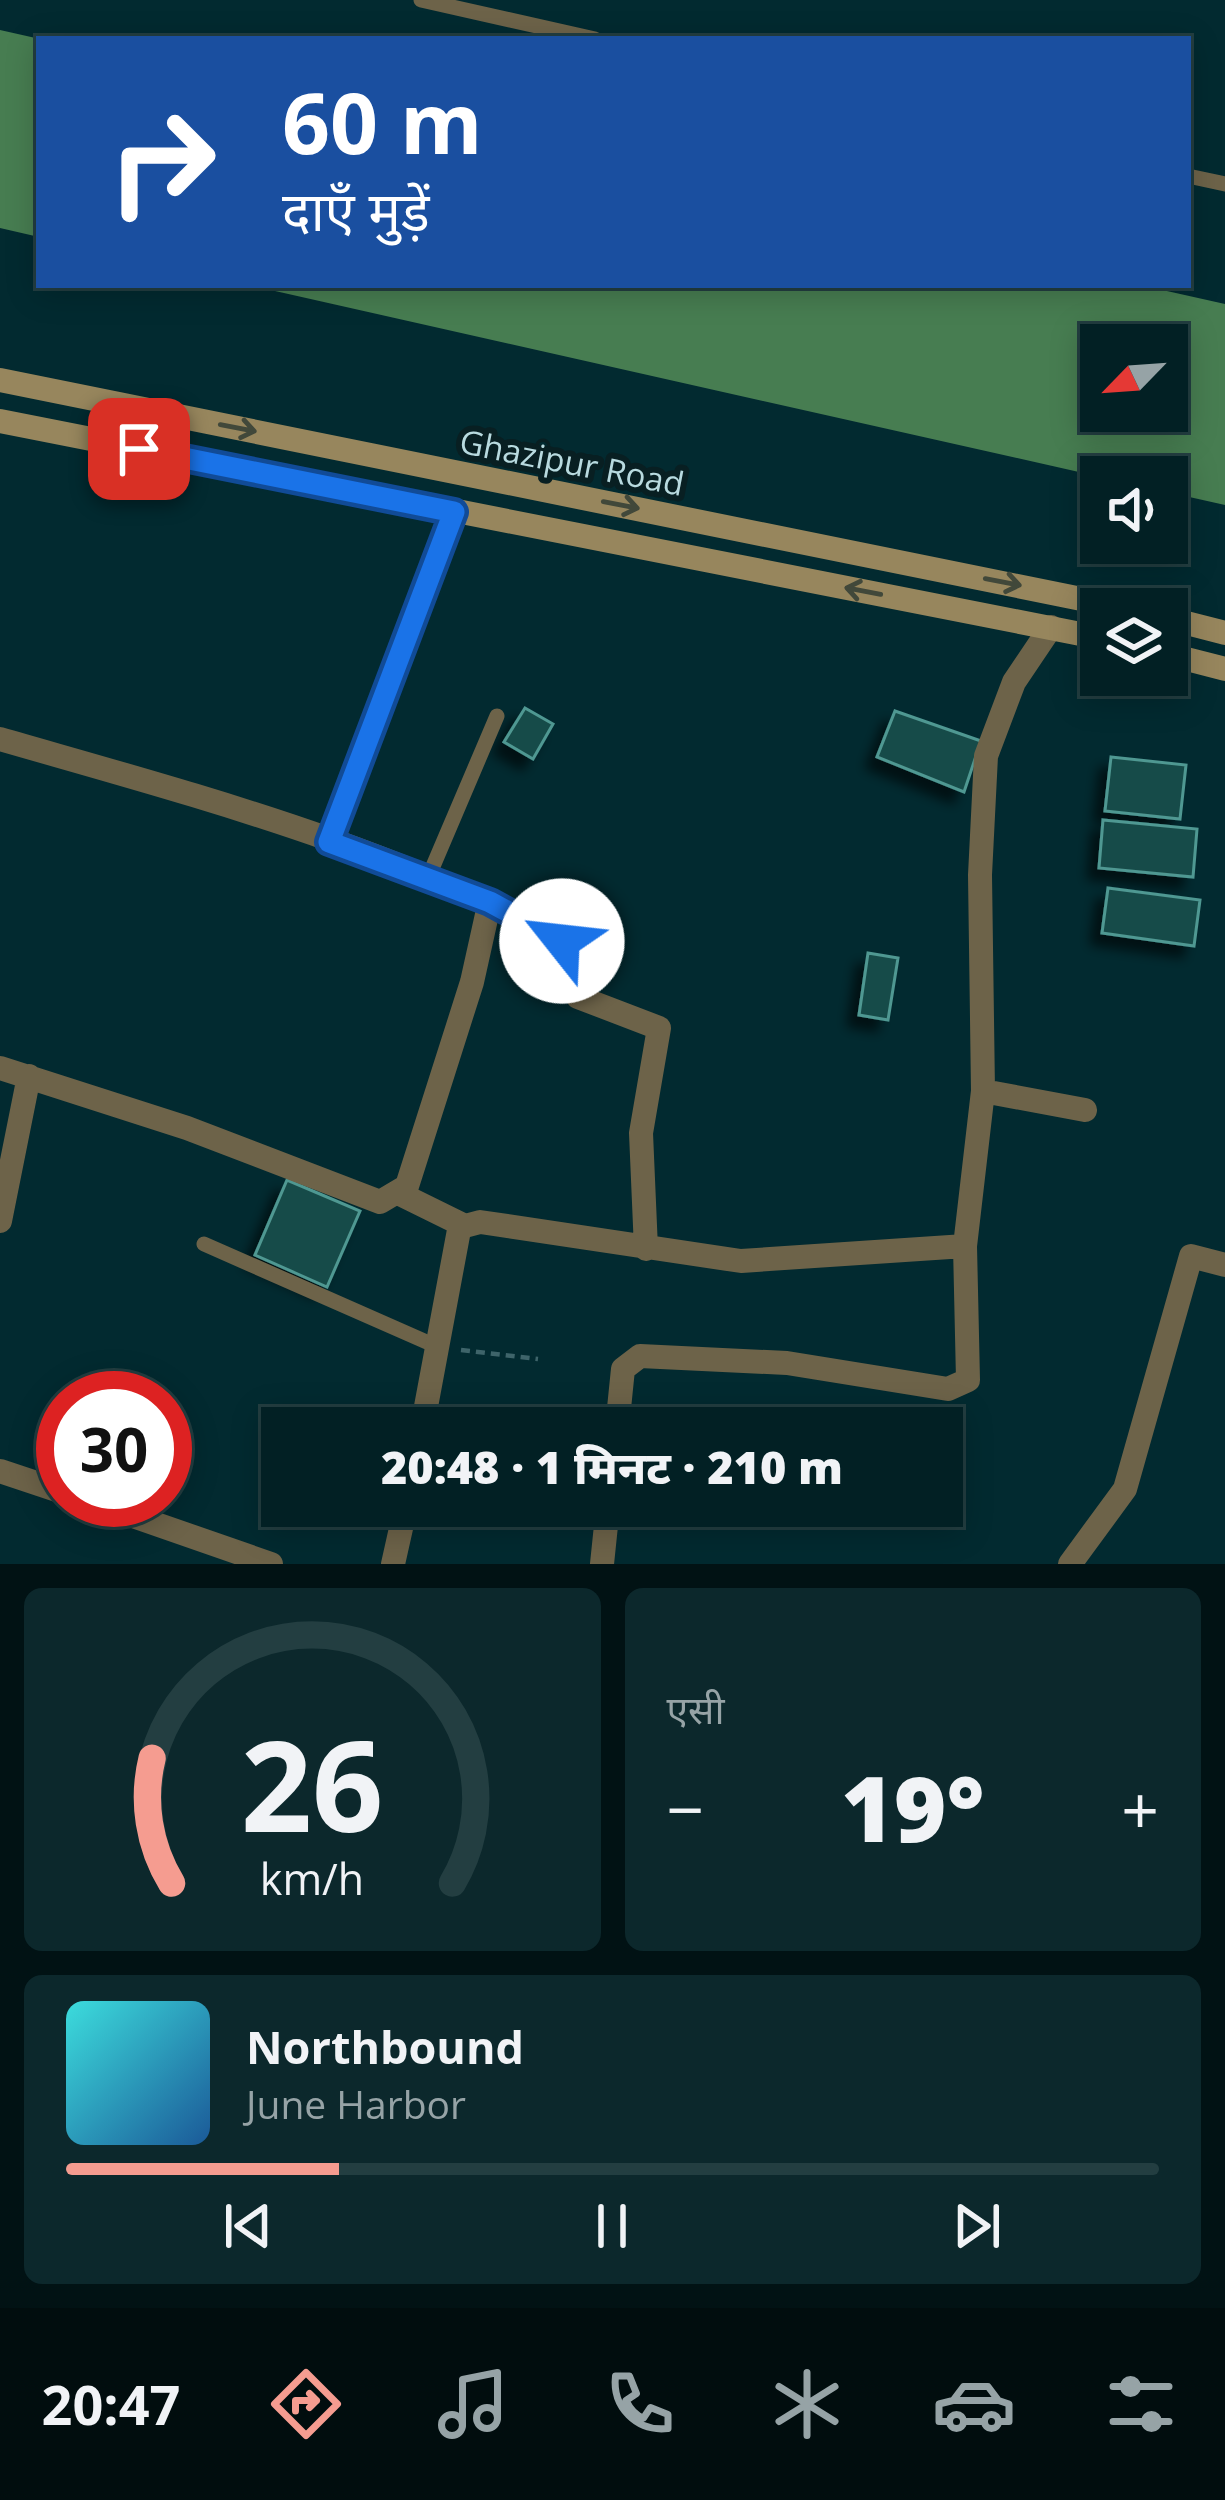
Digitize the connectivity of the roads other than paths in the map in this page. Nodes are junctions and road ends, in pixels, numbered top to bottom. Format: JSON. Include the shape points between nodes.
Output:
{"nodes":[{"id":1,"x":422,"y":0,"type":"edge"},
{"id":2,"x":582,"y":36,"type":"edge"},
{"id":3,"x":1191,"y":177,"type":"edge"},
{"id":4,"x":1225,"y":184,"type":"edge"},
{"id":5,"x":0,"y":380,"type":"edge"},
{"id":6,"x":0,"y":421,"type":"edge"},
{"id":7,"x":454,"y":512,"type":"junction"},
{"id":8,"x":1080,"y":599,"type":"edge"},
{"id":9,"x":1188,"y":623,"type":"edge"},
{"id":10,"x":1051,"y":627,"type":"junction"},
{"id":11,"x":1080,"y":633,"type":"edge"},
{"id":12,"x":1225,"y":633,"type":"edge"},
{"id":13,"x":1188,"y":659,"type":"edge"},
{"id":14,"x":1225,"y":669,"type":"edge"},
{"id":15,"x":497,"y":716,"type":"dead end"},
{"id":16,"x":0,"y":740,"type":"edge"},
{"id":17,"x":329,"y":842,"type":"junction"},
{"id":18,"x":428,"y":878,"type":"junction"},
{"id":19,"x":490,"y":902,"type":"junction"},
{"id":20,"x":0,"y":1068,"type":"edge"},
{"id":21,"x":29,"y":1076,"type":"junction"},
{"id":22,"x":983,"y":1091,"type":"junction"},
{"id":23,"x":1084,"y":1110,"type":"dead end"},
{"id":24,"x":400,"y":1194,"type":"junction"},
{"id":25,"x":0,"y":1221,"type":"edge"},
{"id":26,"x":465,"y":1226,"type":"junction"},
{"id":27,"x":204,"y":1244,"type":"dead end"},
{"id":28,"x":965,"y":1246,"type":"junction"},
{"id":29,"x":646,"y":1249,"type":"junction"},
{"id":30,"x":1225,"y":1265,"type":"edge"},
{"id":31,"x":438,"y":1347,"type":"junction"},
{"id":32,"x":426,"y":1407,"type":"edge"},
{"id":33,"x":619,"y":1407,"type":"edge"},
{"id":34,"x":0,"y":1471,"type":"edge"},
{"id":35,"x":36,"y":1483,"type":"edge"},
{"id":36,"x":165,"y":1527,"type":"edge"},
{"id":37,"x":401,"y":1527,"type":"edge"},
{"id":38,"x":606,"y":1527,"type":"edge"},
{"id":39,"x":271,"y":1564,"type":"edge"},
{"id":40,"x":393,"y":1564,"type":"edge"},
{"id":41,"x":602,"y":1564,"type":"edge"},
{"id":42,"x":1070,"y":1564,"type":"edge"}],
"edges":[{"from":1,"to":2,"type":"lane"},
{"from":3,"to":4,"type":"lane"},
{"from":5,"to":8,"type":"main road","name":"Ghazipur Road","one_way":true},
{"from":6,"to":7,"type":"main road"},
{"from":10,"to":7,"type":"main road","one_way":true},
{"from":7,"to":17,"type":"street"},
{"from":9,"to":12,"type":"main road"},
{"from":10,"to":11,"type":"main road"},
{"from":10,"to":22,"type":"street","via":[[1014,682],[986,757]]},
{"from":13,"to":14,"type":"main road"},
{"from":15,"to":18,"type":"lane"},
{"from":16,"to":17,"type":"street","via":[[218,801]]},
{"from":17,"to":18,"type":"street"},
{"from":18,"to":19,"type":"street"},
{"from":19,"to":24,"type":"street","via":[[472,982]]},
{"from":19,"to":29,"type":"street","via":[[591,958],[578,997],[658,1028],[641,1133]]},
{"from":20,"to":21,"type":"street"},
{"from":21,"to":24,"type":"street","via":[[380,1202]]},
{"from":21,"to":25,"type":"street"},
{"from":22,"to":23,"type":"street"},
{"from":22,"to":28,"type":"street"},
{"from":24,"to":26,"type":"street"},
{"from":26,"to":29,"type":"street"},
{"from":26,"to":31,"type":"street"},
{"from":27,"to":31,"type":"lane"},
{"from":28,"to":29,"type":"street","via":[[741,1262]]},
{"from":28,"to":33,"type":"street","via":[[970,1372],[962,1385],[788,1363],[640,1356],[623,1369]]},
{"from":30,"to":42,"type":"street","via":[[1191,1256],[1125,1489]]},
{"from":31,"to":32,"type":"street"},
{"from":34,"to":35,"type":"street"},
{"from":36,"to":39,"type":"street"},
{"from":37,"to":40,"type":"street"},
{"from":38,"to":41,"type":"street"}]}
